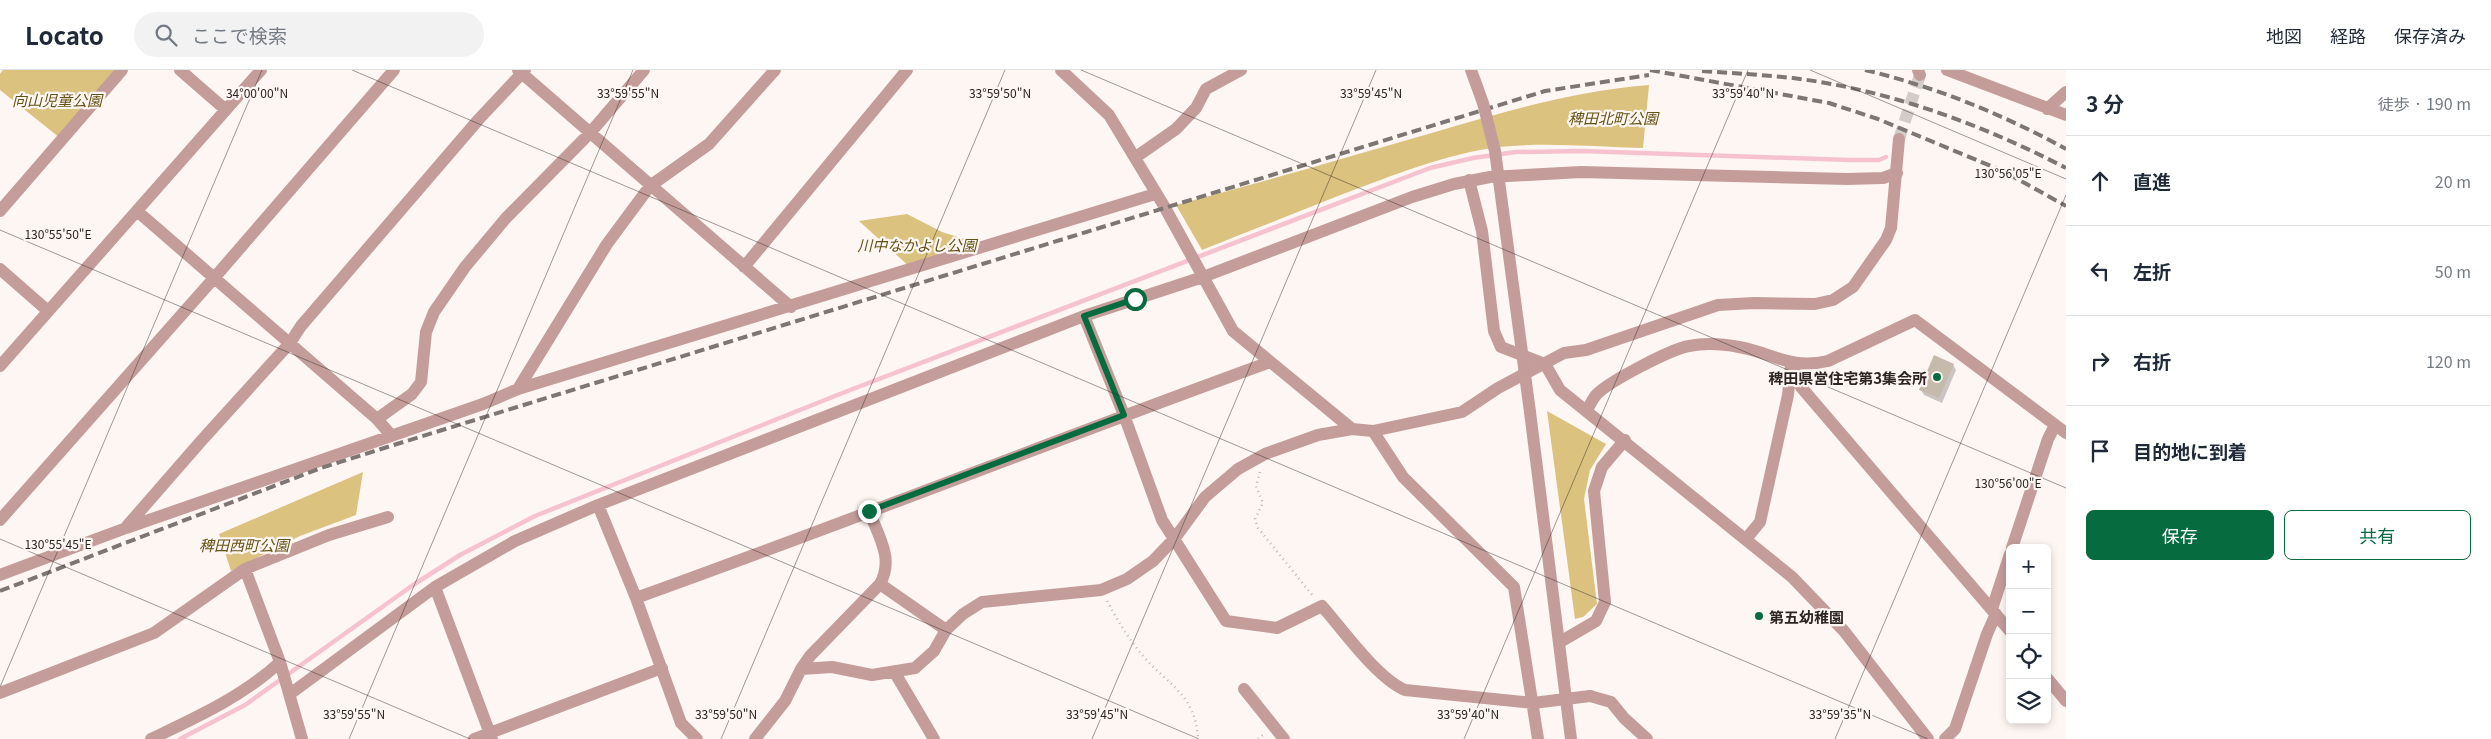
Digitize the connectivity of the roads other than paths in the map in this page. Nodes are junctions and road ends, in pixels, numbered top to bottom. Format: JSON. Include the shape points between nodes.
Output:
{"nodes":[{"id":1,"x":122,"y":70,"type":"edge"},
{"id":2,"x":180,"y":70,"type":"edge"},
{"id":3,"x":261,"y":70,"type":"edge"},
{"id":4,"x":394,"y":70,"type":"edge"},
{"id":5,"x":644,"y":70,"type":"edge"},
{"id":6,"x":775,"y":70,"type":"edge"},
{"id":7,"x":907,"y":70,"type":"edge"},
{"id":8,"x":1061,"y":70,"type":"edge"},
{"id":9,"x":1241,"y":70,"type":"edge"},
{"id":10,"x":1471,"y":70,"type":"edge"},
{"id":11,"x":1947,"y":70,"type":"edge"},
{"id":12,"x":522,"y":71,"type":"edge"},
{"id":13,"x":2066,"y":92,"type":"edge"},
{"id":14,"x":2047,"y":109,"type":"junction"},
{"id":15,"x":226,"y":110,"type":"junction"},
{"id":16,"x":2066,"y":115,"type":"edge"},
{"id":17,"x":590,"y":133,"type":"junction"},
{"id":18,"x":1899,"y":139,"type":"tunnel mouth"},
{"id":19,"x":1136,"y":157,"type":"junction"},
{"id":20,"x":1897,"y":173,"type":"junction"},
{"id":21,"x":1470,"y":180,"type":"junction"},
{"id":22,"x":650,"y":186,"type":"junction"},
{"id":23,"x":1155,"y":194,"type":"junction"},
{"id":24,"x":0,"y":211,"type":"edge"},
{"id":25,"x":138,"y":211,"type":"junction"},
{"id":26,"x":744,"y":267,"type":"junction"},
{"id":27,"x":0,"y":269,"type":"edge"},
{"id":28,"x":1200,"y":273,"type":"junction"},
{"id":29,"x":215,"y":277,"type":"junction"},
{"id":30,"x":791,"y":307,"type":"junction"},
{"id":31,"x":48,"y":312,"type":"junction"},
{"id":32,"x":1084,"y":316,"type":"junction"},
{"id":33,"x":290,"y":343,"type":"junction"},
{"id":34,"x":1270,"y":362,"type":"junction"},
{"id":35,"x":1545,"y":364,"type":"junction"},
{"id":36,"x":1791,"y":364,"type":"junction"},
{"id":37,"x":0,"y":366,"type":"edge"},
{"id":38,"x":518,"y":389,"type":"junction"},
{"id":39,"x":1587,"y":410,"type":"junction"},
{"id":40,"x":1124,"y":415,"type":"junction"},
{"id":41,"x":377,"y":420,"type":"junction"},
{"id":42,"x":2055,"y":425,"type":"junction"},
{"id":43,"x":1352,"y":428,"type":"junction"},
{"id":44,"x":1374,"y":431,"type":"junction"},
{"id":45,"x":2066,"y":433,"type":"edge"},
{"id":46,"x":390,"y":434,"type":"junction"},
{"id":47,"x":1625,"y":440,"type":"junction"},
{"id":48,"x":598,"y":505,"type":"junction"},
{"id":49,"x":869,"y":511,"type":"junction"},
{"id":50,"x":388,"y":517,"type":"dead end"},
{"id":51,"x":0,"y":520,"type":"edge"},
{"id":52,"x":126,"y":528,"type":"junction"},
{"id":53,"x":1175,"y":538,"type":"junction"},
{"id":54,"x":1746,"y":539,"type":"junction"},
{"id":55,"x":2013,"y":544,"type":"edge"},
{"id":56,"x":2006,"y":568,"type":"edge"},
{"id":57,"x":245,"y":569,"type":"junction"},
{"id":58,"x":0,"y":575,"type":"edge"},
{"id":59,"x":880,"y":584,"type":"junction"},
{"id":60,"x":435,"y":587,"type":"junction"},
{"id":61,"x":636,"y":598,"type":"junction"},
{"id":62,"x":1994,"y":611,"type":"junction"},
{"id":63,"x":2006,"y":626,"type":"edge"},
{"id":64,"x":946,"y":630,"type":"junction"},
{"id":65,"x":1560,"y":642,"type":"junction"},
{"id":66,"x":281,"y":665,"type":"junction"},
{"id":67,"x":662,"y":668,"type":"junction"},
{"id":68,"x":801,"y":670,"type":"junction"},
{"id":69,"x":895,"y":673,"type":"junction"},
{"id":70,"x":2048,"y":679,"type":"edge"},
{"id":71,"x":1244,"y":689,"type":"dead end"},
{"id":72,"x":289,"y":690,"type":"junction"},
{"id":73,"x":0,"y":693,"type":"edge"},
{"id":74,"x":2066,"y":701,"type":"edge"},
{"id":75,"x":1533,"y":703,"type":"junction"},
{"id":76,"x":491,"y":736,"type":"edge"},
{"id":77,"x":151,"y":739,"type":"edge"},
{"id":78,"x":302,"y":739,"type":"edge"},
{"id":79,"x":474,"y":739,"type":"edge"},
{"id":80,"x":697,"y":739,"type":"edge"},
{"id":81,"x":755,"y":739,"type":"edge"},
{"id":82,"x":934,"y":739,"type":"edge"},
{"id":83,"x":1284,"y":739,"type":"edge"},
{"id":84,"x":1538,"y":739,"type":"edge"},
{"id":85,"x":1571,"y":739,"type":"edge"},
{"id":86,"x":1647,"y":739,"type":"edge"},
{"id":87,"x":1928,"y":739,"type":"edge"},
{"id":88,"x":1945,"y":739,"type":"edge"}],
"edges":[{"from":1,"to":24,"type":"street"},
{"from":2,"to":15,"type":"street"},
{"from":3,"to":15,"type":"street"},
{"from":4,"to":29,"type":"street"},
{"from":5,"to":17,"type":"street"},
{"from":6,"to":22,"type":"street","via":[[709,144]]},
{"from":7,"to":26,"type":"street"},
{"from":8,"to":19,"type":"street","via":[[1109,115]]},
{"from":9,"to":19,"type":"street","via":[[1206,89],[1196,108],[1176,128]]},
{"from":10,"to":65,"type":"street","bridge":true,"via":[[1483,103],[1496,160]]},
{"from":11,"to":14,"type":"street"},
{"from":12,"to":17,"type":"street"},
{"from":12,"to":33,"type":"street"},
{"from":13,"to":14,"type":"street"},
{"from":14,"to":16,"type":"street"},
{"from":15,"to":25,"type":"street"},
{"from":17,"to":22,"type":"street"},
{"from":17,"to":41,"type":"street","via":[[506,218],[465,268],[434,312],[426,332],[421,382],[412,394]]},
{"from":18,"to":20,"type":"street"},
{"from":19,"to":23,"type":"street"},
{"from":20,"to":21,"type":"street","via":[[1883,178],[1847,179],[1581,172]]},
{"from":20,"to":35,"type":"street","via":[[1891,228],[1886,240],[1853,287],[1833,300],[1815,304],[1718,305],[1586,350],[1564,353]]},
{"from":21,"to":28,"type":"street","via":[[1412,197]]},
{"from":21,"to":35,"type":"street","via":[[1482,231],[1494,331],[1501,347]]},
{"from":22,"to":26,"type":"street"},
{"from":22,"to":38,"type":"street","via":[[607,244]]},
{"from":23,"to":28,"type":"street"},
{"from":23,"to":30,"type":"street"},
{"from":25,"to":29,"type":"street"},
{"from":25,"to":31,"type":"street"},
{"from":26,"to":30,"type":"street"},
{"from":27,"to":31,"type":"street"},
{"from":28,"to":32,"type":"street"},
{"from":28,"to":34,"type":"street","via":[[1233,331]]},
{"from":29,"to":33,"type":"street"},
{"from":29,"to":51,"type":"street"},
{"from":30,"to":38,"type":"street"},
{"from":31,"to":37,"type":"street"},
{"from":32,"to":40,"type":"street"},
{"from":32,"to":48,"type":"street"},
{"from":33,"to":41,"type":"street"},
{"from":33,"to":52,"type":"street"},
{"from":34,"to":40,"type":"street"},
{"from":34,"to":43,"type":"street"},
{"from":35,"to":39,"type":"street","via":[[1560,390]]},
{"from":35,"to":44,"type":"street","via":[[1498,388],[1462,412]]},
{"from":36,"to":39,"type":"street","via":[[1738,346],[1687,346],[1664,354],[1598,394]]},
{"from":36,"to":42,"type":"street","via":[[1828,361],[1915,320]]},
{"from":36,"to":54,"type":"street","via":[[1788,394],[1760,522]]},
{"from":36,"to":62,"type":"street","via":[[1801,387]]},
{"from":38,"to":46,"type":"street","via":[[483,404]]},
{"from":39,"to":47,"type":"street"},
{"from":40,"to":49,"type":"street"},
{"from":40,"to":53,"type":"street","via":[[1162,520]]},
{"from":41,"to":46,"type":"street"},
{"from":42,"to":45,"type":"street"},
{"from":42,"to":55,"type":"street"},
{"from":43,"to":44,"type":"street"},
{"from":43,"to":53,"type":"street","via":[[1318,435],[1266,454],[1238,469],[1205,497]]},
{"from":44,"to":75,"type":"street","via":[[1402,477],[1514,587]]},
{"from":46,"to":52,"type":"street"},
{"from":47,"to":54,"type":"street"},
{"from":47,"to":65,"type":"street","via":[[1602,467],[1594,491],[1605,602],[1596,621]]},
{"from":48,"to":60,"type":"street","via":[[515,541]]},
{"from":48,"to":61,"type":"street"},
{"from":49,"to":59,"type":"street","via":[[888,563]]},
{"from":49,"to":61,"type":"street","via":[[812,535]]},
{"from":50,"to":57,"type":"street","via":[[329,535]]},
{"from":52,"to":58,"type":"street"},
{"from":53,"to":64,"type":"street","via":[[1153,561],[1127,579],[1101,590],[982,602]]},
{"from":53,"to":75,"type":"street","via":[[1226,621],[1278,628],[1322,606],[1372,664],[1404,690]]},
{"from":54,"to":87,"type":"street","via":[[1792,577],[1829,614]]},
{"from":56,"to":62,"type":"street"},
{"from":57,"to":66,"type":"street"},
{"from":57,"to":73,"type":"street","via":[[154,633]]},
{"from":59,"to":64,"type":"street"},
{"from":59,"to":68,"type":"street","via":[[810,656]]},
{"from":60,"to":72,"type":"street"},
{"from":60,"to":76,"type":"street"},
{"from":61,"to":67,"type":"street"},
{"from":62,"to":63,"type":"street"},
{"from":62,"to":88,"type":"street","via":[[1955,729]]},
{"from":64,"to":69,"type":"street","via":[[934,651],[915,668]]},
{"from":65,"to":85,"type":"street"},
{"from":66,"to":72,"type":"street"},
{"from":66,"to":77,"type":"street","via":[[191,720]]},
{"from":67,"to":76,"type":"street"},
{"from":67,"to":80,"type":"street","via":[[681,723]]},
{"from":68,"to":69,"type":"street","via":[[832,667],[872,675]]},
{"from":68,"to":81,"type":"street","via":[[786,701]]},
{"from":69,"to":82,"type":"street"},
{"from":70,"to":74,"type":"street"},
{"from":71,"to":83,"type":"street"},
{"from":72,"to":78,"type":"street"},
{"from":75,"to":84,"type":"street"},
{"from":75,"to":86,"type":"street","bridge":true,"via":[[1590,696],[1611,702]]},
{"from":76,"to":79,"type":"street"}]}
